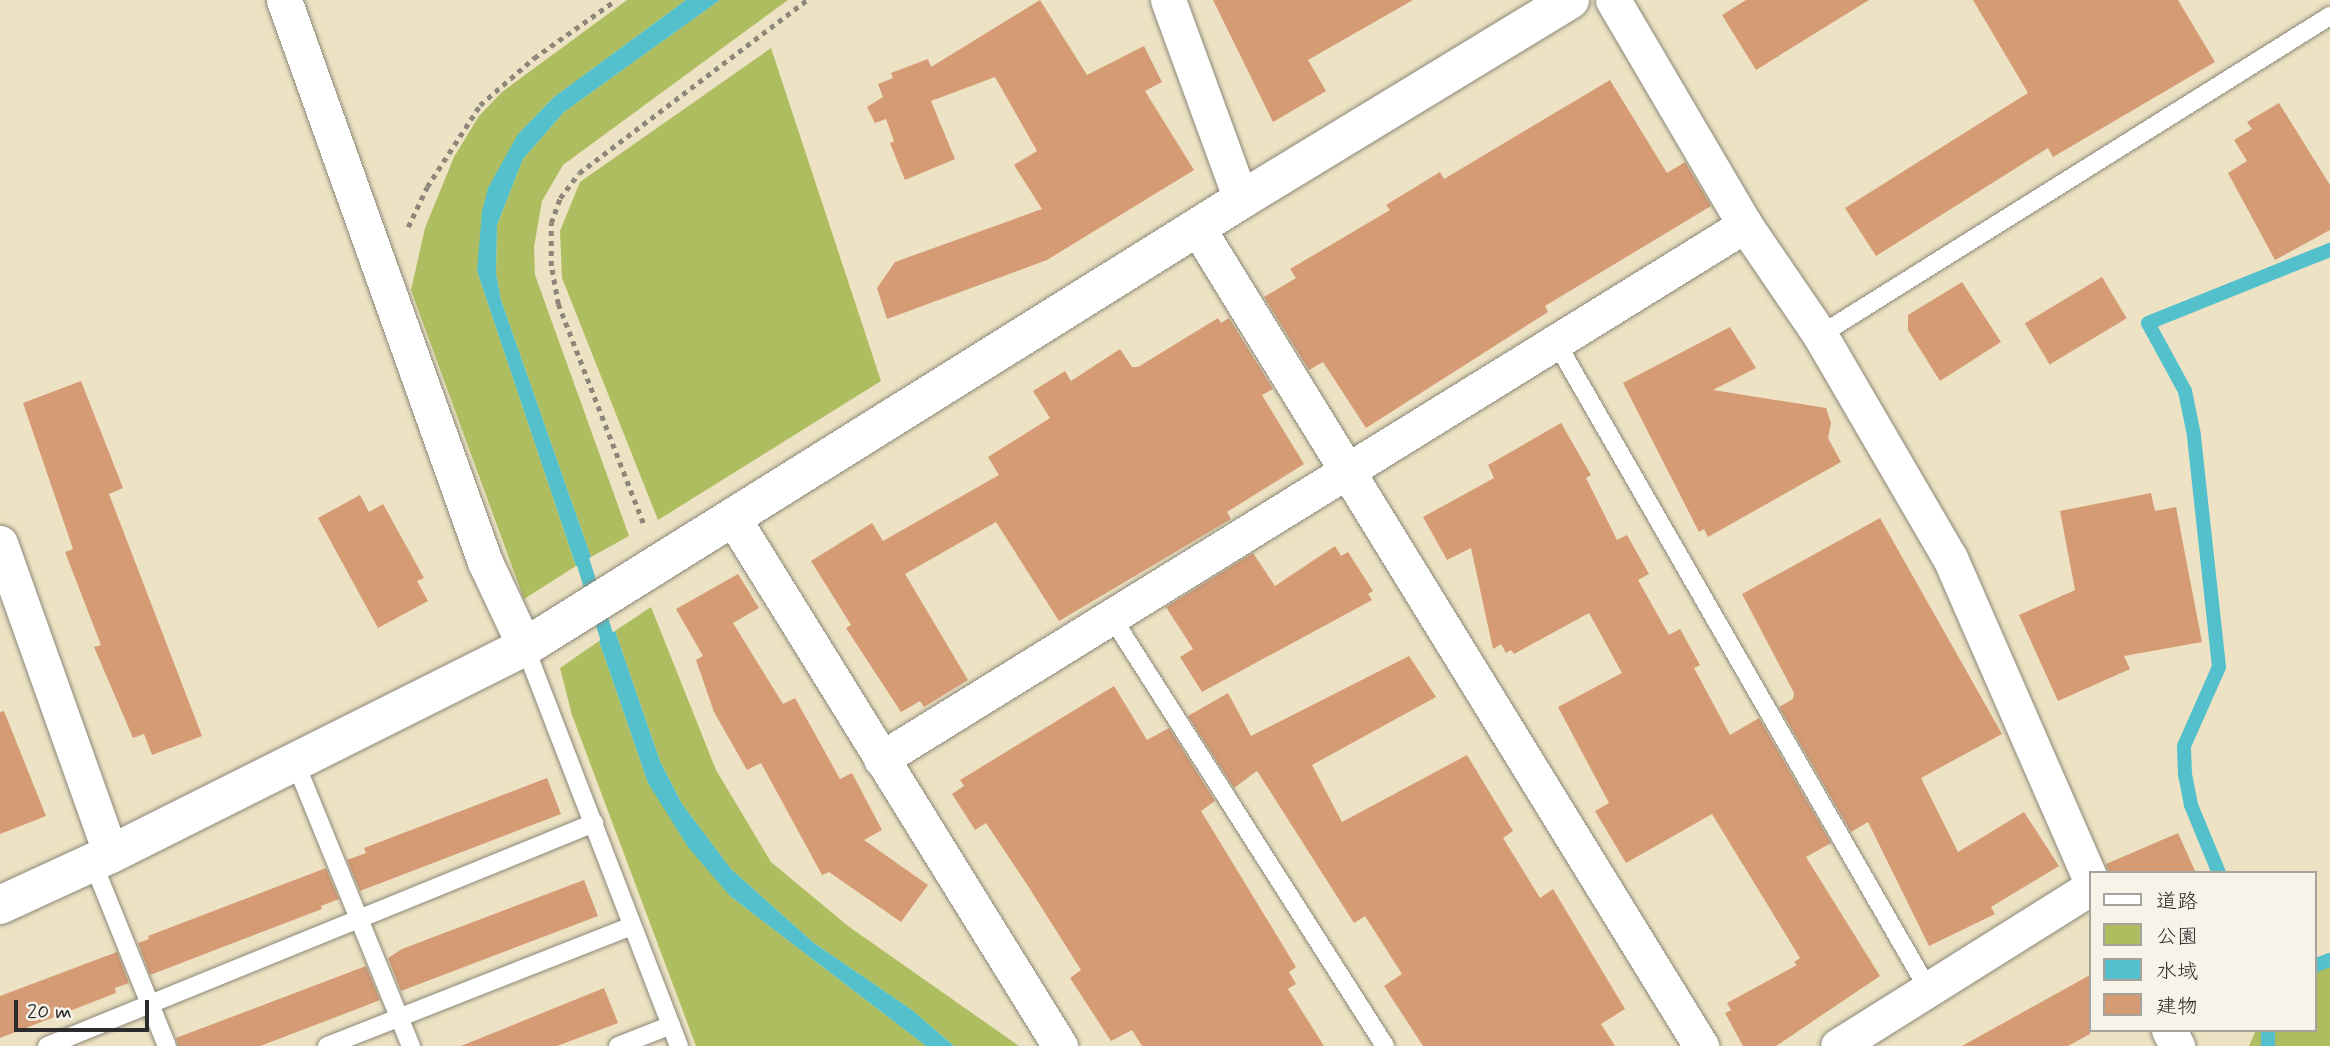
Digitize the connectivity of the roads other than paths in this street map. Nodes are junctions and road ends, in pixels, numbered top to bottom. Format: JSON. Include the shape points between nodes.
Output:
{"nodes":[{"id":1,"x":284,"y":0,"type":"edge"},
{"id":2,"x":1168,"y":0,"type":"edge"},
{"id":3,"x":1570,"y":0,"type":"edge"},
{"id":4,"x":1613,"y":0,"type":"edge"},
{"id":5,"x":2330,"y":16,"type":"edge"},
{"id":6,"x":1241,"y":200,"type":"junction"},
{"id":7,"x":1745,"y":225,"type":"junction"},
{"id":8,"x":1197,"y":227,"type":"junction"},
{"id":9,"x":1820,"y":335,"type":"junction"},
{"id":10,"x":1556,"y":342,"type":"junction"},
{"id":11,"x":1346,"y":471,"type":"junction"},
{"id":12,"x":733,"y":518,"type":"junction"},
{"id":13,"x":0,"y":543,"type":"edge"},
{"id":14,"x":1111,"y":616,"type":"junction"},
{"id":15,"x":525,"y":646,"type":"junction"},
{"id":16,"x":881,"y":759,"type":"junction"},
{"id":17,"x":295,"y":762,"type":"junction"},
{"id":18,"x":594,"y":823,"type":"junction"},
{"id":19,"x":102,"y":859,"type":"junction"},
{"id":20,"x":2088,"y":873,"type":"edge"},
{"id":21,"x":2088,"y":889,"type":"edge"},
{"id":22,"x":0,"y":905,"type":"edge"},
{"id":23,"x":360,"y":918,"type":"junction"},
{"id":24,"x":632,"y":926,"type":"junction"},
{"id":25,"x":1928,"y":989,"type":"junction"},
{"id":26,"x":150,"y":1004,"type":"junction"},
{"id":27,"x":400,"y":1017,"type":"junction"},
{"id":28,"x":671,"y":1025,"type":"junction"},
{"id":29,"x":47,"y":1046,"type":"edge"},
{"id":30,"x":167,"y":1046,"type":"edge"},
{"id":31,"x":327,"y":1046,"type":"edge"},
{"id":32,"x":411,"y":1046,"type":"edge"},
{"id":33,"x":618,"y":1046,"type":"edge"},
{"id":34,"x":679,"y":1046,"type":"edge"},
{"id":35,"x":1060,"y":1046,"type":"edge"},
{"id":36,"x":1385,"y":1046,"type":"edge"},
{"id":37,"x":1700,"y":1046,"type":"edge"},
{"id":38,"x":1839,"y":1046,"type":"edge"}],
"edges":[{"from":1,"to":15,"type":"street","via":[[485,562]]},
{"from":2,"to":6,"type":"street"},
{"from":3,"to":6,"type":"street"},
{"from":4,"to":7,"type":"street"},
{"from":5,"to":9,"type":"lane"},
{"from":6,"to":8,"type":"street"},
{"from":7,"to":9,"type":"street"},
{"from":7,"to":10,"type":"street"},
{"from":8,"to":11,"type":"street"},
{"from":8,"to":12,"type":"street"},
{"from":9,"to":20,"type":"street","via":[[1950,558]]},
{"from":10,"to":11,"type":"street"},
{"from":10,"to":25,"type":"lane"},
{"from":11,"to":14,"type":"street"},
{"from":11,"to":37,"type":"street"},
{"from":12,"to":15,"type":"street"},
{"from":12,"to":16,"type":"street"},
{"from":13,"to":19,"type":"street"},
{"from":14,"to":16,"type":"street"},
{"from":14,"to":36,"type":"lane"},
{"from":15,"to":17,"type":"street"},
{"from":15,"to":18,"type":"lane"},
{"from":16,"to":35,"type":"street"},
{"from":17,"to":19,"type":"street"},
{"from":17,"to":23,"type":"lane"},
{"from":18,"to":23,"type":"lane"},
{"from":18,"to":24,"type":"lane"},
{"from":19,"to":22,"type":"street"},
{"from":19,"to":26,"type":"lane"},
{"from":21,"to":25,"type":"street"},
{"from":23,"to":26,"type":"lane"},
{"from":23,"to":27,"type":"lane"},
{"from":24,"to":27,"type":"lane"},
{"from":24,"to":28,"type":"lane"},
{"from":25,"to":38,"type":"street"},
{"from":26,"to":29,"type":"lane"},
{"from":26,"to":30,"type":"lane"},
{"from":27,"to":31,"type":"lane"},
{"from":27,"to":32,"type":"lane"},
{"from":28,"to":33,"type":"lane"},
{"from":28,"to":34,"type":"lane"}]}
